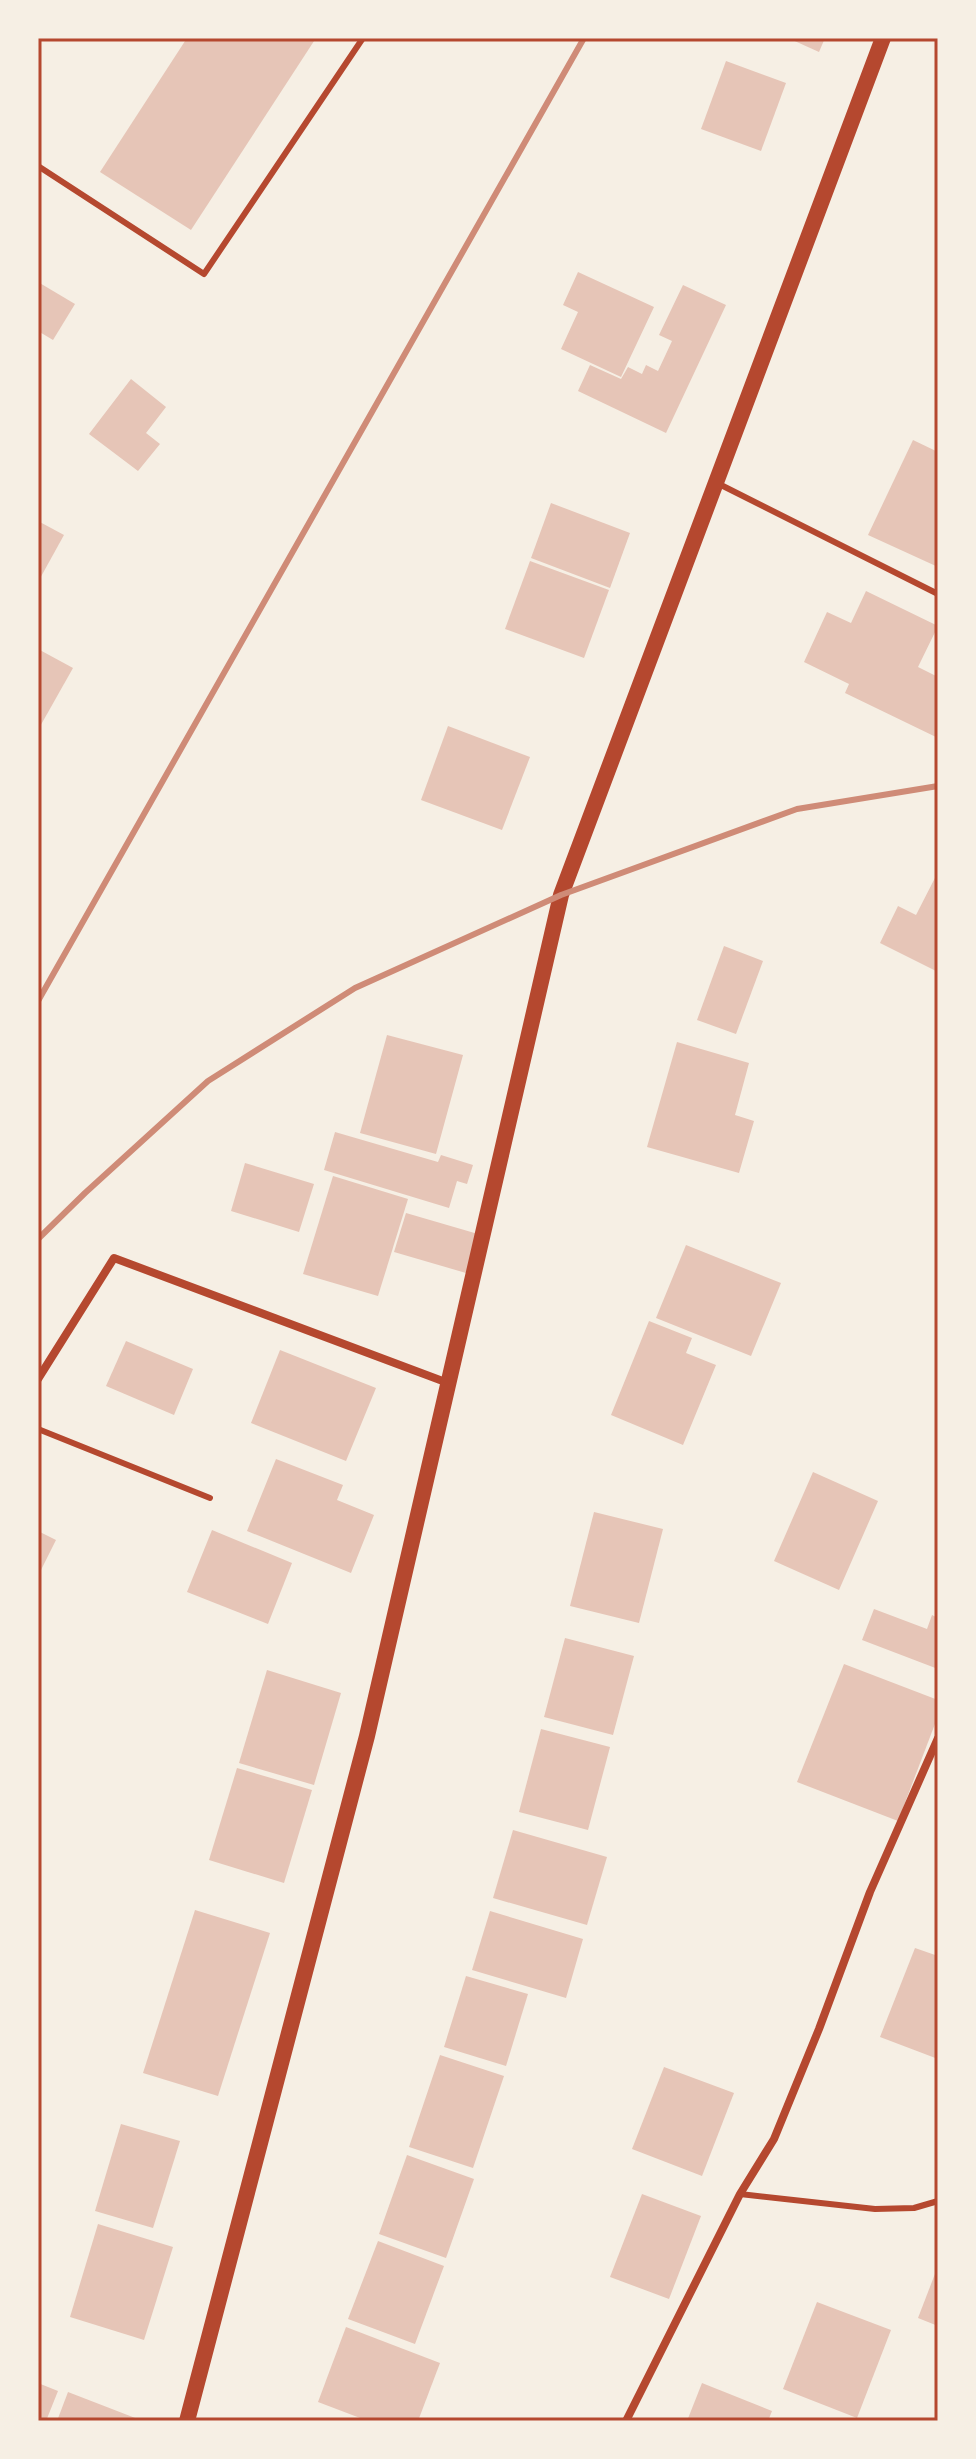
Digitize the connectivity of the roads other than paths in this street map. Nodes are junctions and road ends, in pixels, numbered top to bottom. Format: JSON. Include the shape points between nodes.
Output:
{"nodes":[{"id":1,"x":363,"y":38,"type":"edge"},
{"id":2,"x":883,"y":38,"type":"edge"},
{"id":3,"x":38,"y":166,"type":"edge"},
{"id":4,"x":717,"y":483,"type":"junction"},
{"id":5,"x":938,"y":594,"type":"edge"},
{"id":6,"x":38,"y":1379,"type":"edge"},
{"id":7,"x":448,"y":1383,"type":"junction"},
{"id":8,"x":38,"y":1429,"type":"edge"},
{"id":9,"x":210,"y":1498,"type":"dead end"},
{"id":10,"x":938,"y":1738,"type":"edge"},
{"id":11,"x":740,"y":2194,"type":"junction"},
{"id":12,"x":938,"y":2201,"type":"edge"},
{"id":13,"x":187,"y":2421,"type":"edge"},
{"id":14,"x":626,"y":2421,"type":"edge"}],
"edges":[{"from":1,"to":3,"type":"lane","via":[[204,274]]},
{"from":2,"to":4,"type":"main road"},
{"from":4,"to":5,"type":"lane"},
{"from":4,"to":7,"type":"main road","via":[[561,895]]},
{"from":6,"to":7,"type":"street","via":[[114,1258]]},
{"from":7,"to":13,"type":"main road","via":[[367,1736]]},
{"from":8,"to":9,"type":"lane"},
{"from":10,"to":11,"type":"street","via":[[870,1892],[774,2139]]},
{"from":11,"to":12,"type":"lane","via":[[875,2209]]},
{"from":11,"to":14,"type":"street"}]}
